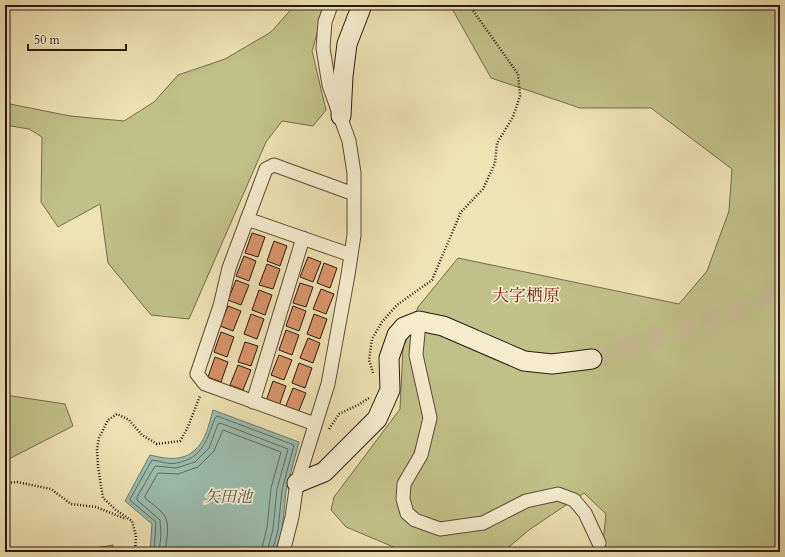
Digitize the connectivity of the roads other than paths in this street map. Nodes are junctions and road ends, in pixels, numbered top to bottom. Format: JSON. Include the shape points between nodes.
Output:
{"nodes":[{"id":1,"x":331,"y":5,"type":"edge"},
{"id":2,"x":362,"y":5,"type":"edge"},
{"id":3,"x":341,"y":116,"type":"junction"},
{"id":4,"x":354,"y":194,"type":"junction"},
{"id":5,"x":247,"y":219,"type":"junction"},
{"id":6,"x":303,"y":238,"type":"junction"},
{"id":7,"x":351,"y":255,"type":"junction"},
{"id":8,"x":419,"y":321,"type":"junction"},
{"id":9,"x":592,"y":359,"type":"tunnel mouth"},
{"id":10,"x":253,"y":402,"type":"junction"},
{"id":11,"x":315,"y":424,"type":"junction"},
{"id":12,"x":297,"y":483,"type":"junction"},
{"id":13,"x":599,"y":543,"type":"dead end"},
{"id":14,"x":283,"y":552,"type":"edge"}],
"edges":[{"from":1,"to":3,"type":"street","via":[[325,22],[323,48],[329,85]]},
{"from":2,"to":3,"type":"street","via":[[347,44]]},
{"from":3,"to":4,"type":"street","via":[[349,141]]},
{"from":4,"to":5,"type":"street","via":[[274,165],[266,169]]},
{"from":4,"to":7,"type":"street","via":[[354,235]]},
{"from":5,"to":6,"type":"street"},
{"from":5,"to":10,"type":"street","via":[[229,268],[220,306],[197,374],[205,384]]},
{"from":6,"to":7,"type":"street"},
{"from":6,"to":10,"type":"street"},
{"from":7,"to":11,"type":"street","via":[[328,384]]},
{"from":8,"to":9,"type":"street","via":[[443,326],[524,361],[552,364]]},
{"from":8,"to":12,"type":"street","via":[[404,327],[397,335],[389,358],[390,390],[377,419],[324,472]]},
{"from":8,"to":13,"type":"street","via":[[416,355],[430,418],[421,455],[404,484],[403,499],[407,513],[415,520],[440,529],[483,523],[526,501],[558,494],[574,500],[585,513]]},
{"from":10,"to":11,"type":"street"},
{"from":11,"to":12,"type":"street"},
{"from":12,"to":14,"type":"street"}]}
